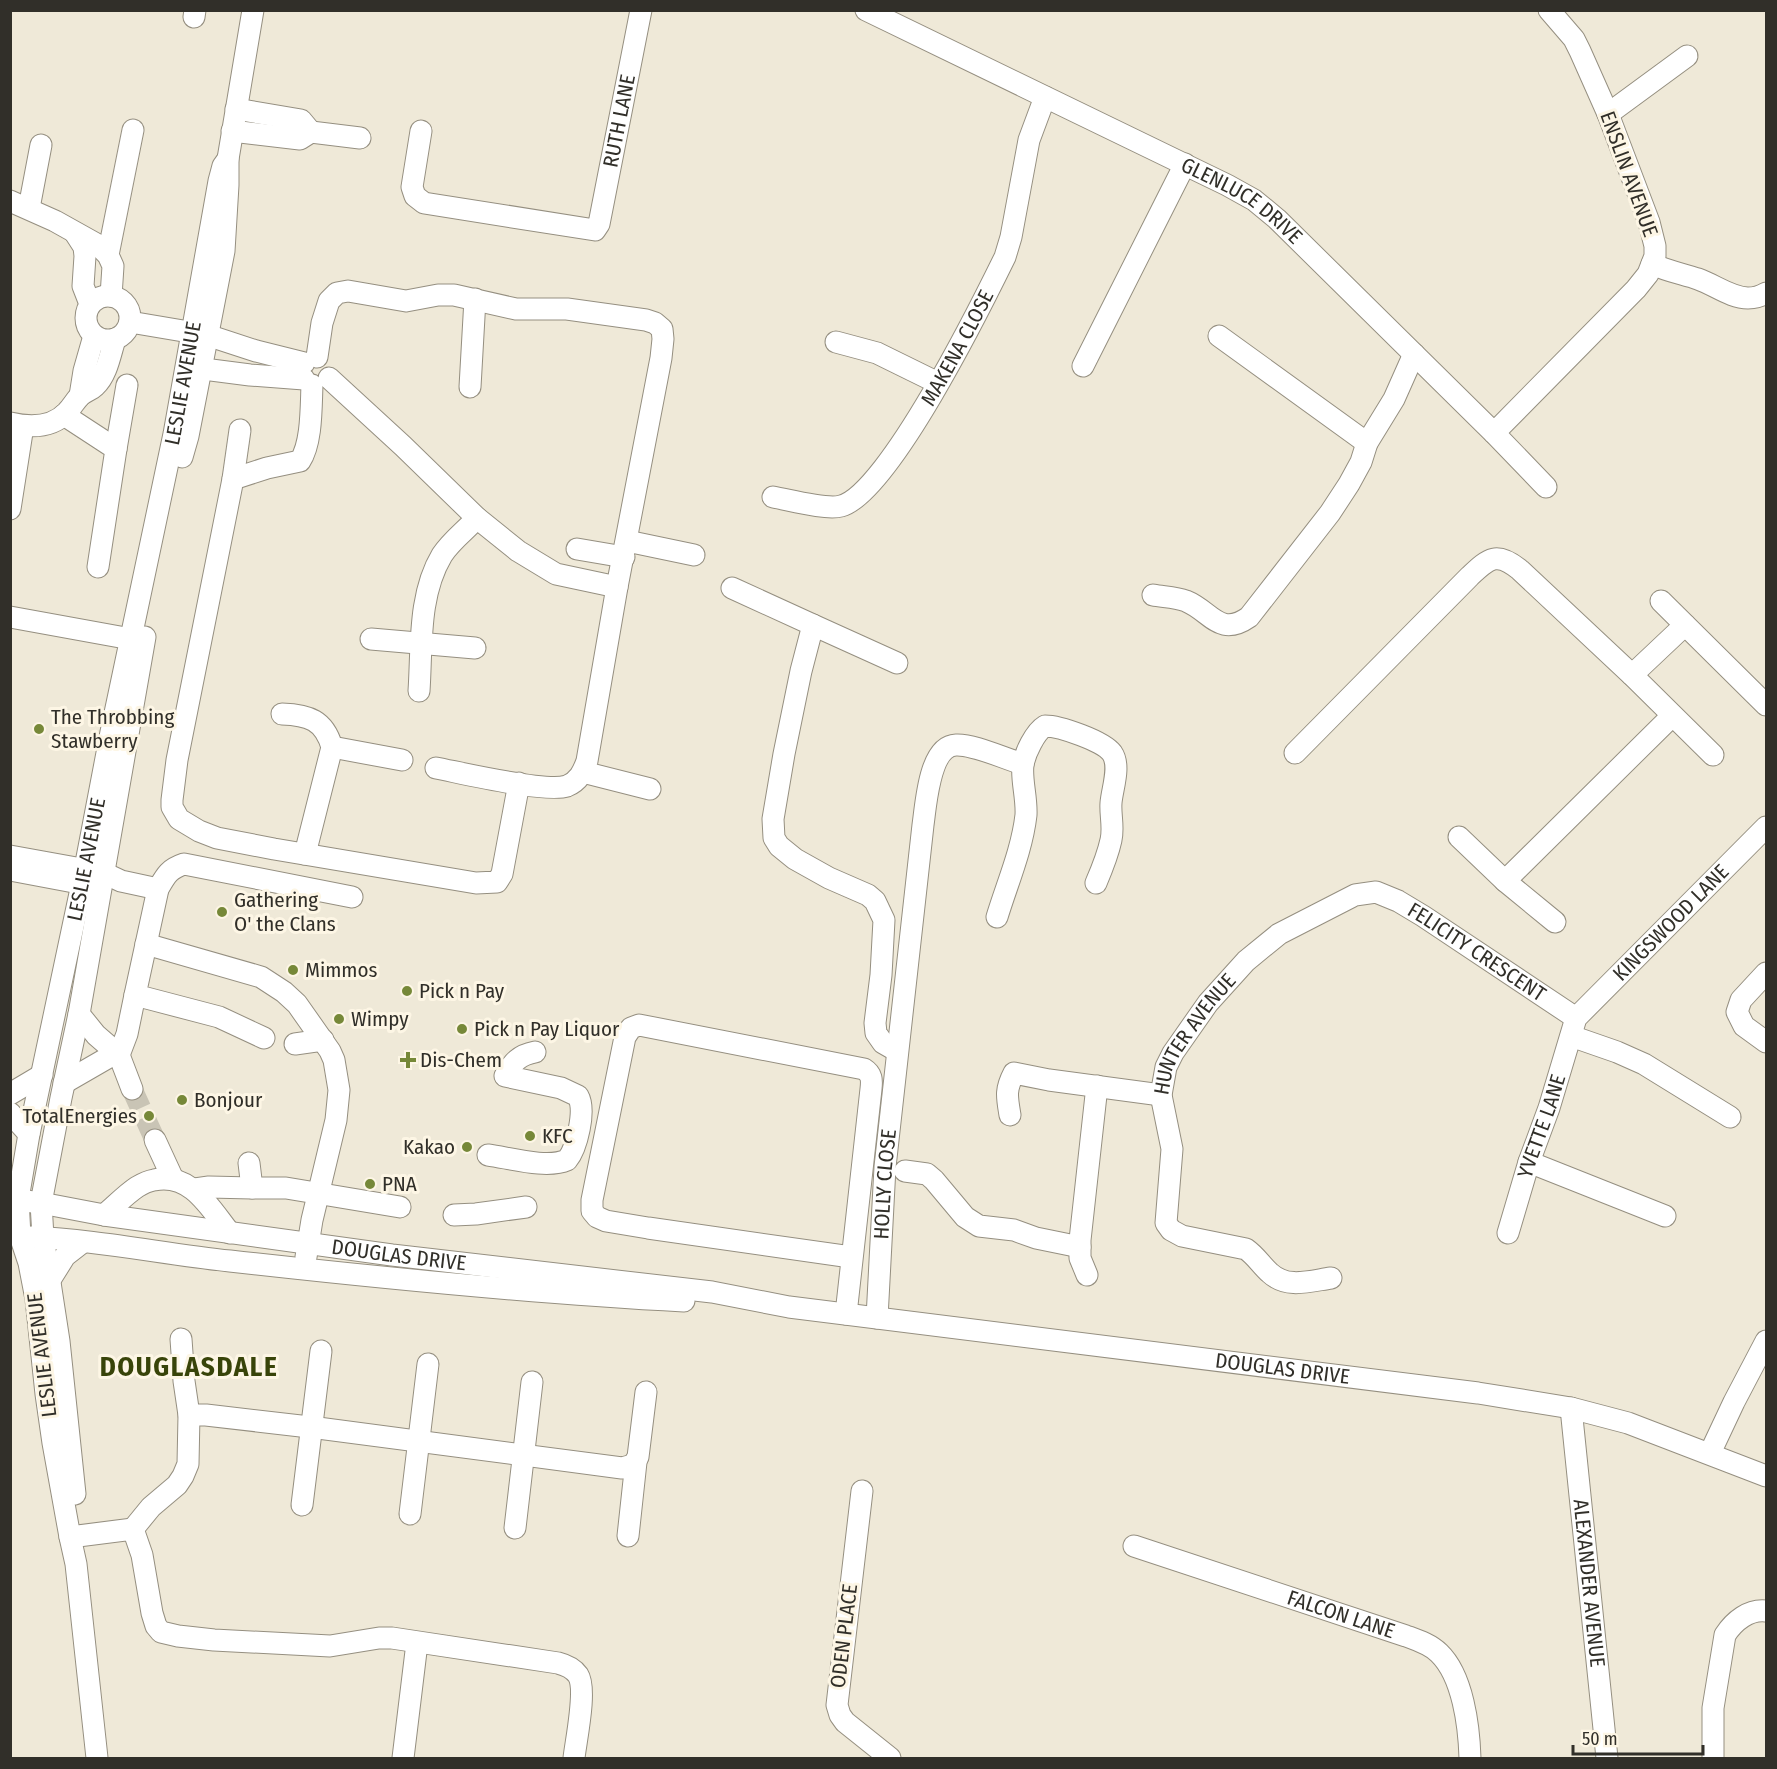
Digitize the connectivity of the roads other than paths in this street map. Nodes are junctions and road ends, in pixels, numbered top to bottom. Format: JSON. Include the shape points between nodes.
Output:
{"nodes":[{"id":1,"x":253,"y":10,"type":"edge"},
{"id":2,"x":641,"y":10,"type":"edge"},
{"id":3,"x":866,"y":10,"type":"edge"},
{"id":4,"x":1549,"y":10,"type":"edge"},
{"id":5,"x":1687,"y":56,"type":"dead end"},
{"id":6,"x":1045,"y":97,"type":"junction"},
{"id":7,"x":236,"y":109,"type":"junction"},
{"id":8,"x":1608,"y":114,"type":"junction"},
{"id":9,"x":134,"y":130,"type":"dead end"},
{"id":10,"x":232,"y":131,"type":"junction"},
{"id":11,"x":421,"y":131,"type":"dead end"},
{"id":12,"x":311,"y":132,"type":"junction"},
{"id":13,"x":360,"y":138,"type":"dead end"},
{"id":14,"x":41,"y":145,"type":"dead end"},
{"id":15,"x":1185,"y":164,"type":"junction"},
{"id":16,"x":20,"y":205,"type":"edge"},
{"id":17,"x":75,"y":233,"type":"junction"},
{"id":18,"x":108,"y":255,"type":"junction"},
{"id":19,"x":1652,"y":264,"type":"junction"},
{"id":20,"x":1767,"y":293,"type":"edge"},
{"id":21,"x":111,"y":296,"type":"junction"},
{"id":22,"x":475,"y":299,"type":"junction"},
{"id":23,"x":90,"y":304,"type":"junction"},
{"id":24,"x":130,"y":322,"type":"junction"},
{"id":25,"x":199,"y":334,"type":"junction"},
{"id":26,"x":94,"y":336,"type":"junction"},
{"id":27,"x":1219,"y":336,"type":"dead end"},
{"id":28,"x":116,"y":339,"type":"junction"},
{"id":29,"x":836,"y":342,"type":"dead end"},
{"id":30,"x":1414,"y":354,"type":"junction"},
{"id":31,"x":1083,"y":366,"type":"dead end"},
{"id":32,"x":193,"y":368,"type":"junction"},
{"id":33,"x":313,"y":373,"type":"junction"},
{"id":34,"x":938,"y":383,"type":"junction"},
{"id":35,"x":127,"y":385,"type":"dead end"},
{"id":36,"x":470,"y":387,"type":"dead end"},
{"id":37,"x":80,"y":396,"type":"junction"},
{"id":38,"x":64,"y":415,"type":"junction"},
{"id":39,"x":17,"y":424,"type":"edge"},
{"id":40,"x":240,"y":430,"type":"dead end"},
{"id":41,"x":1494,"y":433,"type":"junction"},
{"id":42,"x":1367,"y":443,"type":"junction"},
{"id":43,"x":116,"y":449,"type":"junction"},
{"id":44,"x":233,"y":479,"type":"junction"},
{"id":45,"x":1546,"y":487,"type":"dead end"},
{"id":46,"x":773,"y":497,"type":"dead end"},
{"id":47,"x":10,"y":509,"type":"edge"},
{"id":48,"x":477,"y":518,"type":"junction"},
{"id":49,"x":577,"y":549,"type":"dead end"},
{"id":50,"x":625,"y":549,"type":"junction"},
{"id":51,"x":694,"y":555,"type":"dead end"},
{"id":52,"x":98,"y":567,"type":"dead end"},
{"id":53,"x":618,"y":587,"type":"junction"},
{"id":54,"x":732,"y":588,"type":"dead end"},
{"id":55,"x":1152,"y":595,"type":"dead end"},
{"id":56,"x":1661,"y":601,"type":"dead end"},
{"id":57,"x":10,"y":617,"type":"edge"},
{"id":58,"x":813,"y":625,"type":"junction"},
{"id":59,"x":1685,"y":625,"type":"junction"},
{"id":60,"x":130,"y":639,"type":"junction"},
{"id":61,"x":371,"y":639,"type":"dead end"},
{"id":62,"x":422,"y":644,"type":"junction"},
{"id":63,"x":475,"y":648,"type":"dead end"},
{"id":64,"x":897,"y":663,"type":"dead end"},
{"id":65,"x":1632,"y":675,"type":"junction"},
{"id":66,"x":419,"y":691,"type":"dead end"},
{"id":67,"x":1767,"y":705,"type":"edge"},
{"id":68,"x":282,"y":714,"type":"dead end"},
{"id":69,"x":1672,"y":716,"type":"junction"},
{"id":70,"x":332,"y":747,"type":"junction"},
{"id":71,"x":1295,"y":753,"type":"dead end"},
{"id":72,"x":1713,"y":755,"type":"dead end"},
{"id":73,"x":402,"y":760,"type":"dead end"},
{"id":74,"x":1023,"y":764,"type":"junction"},
{"id":75,"x":436,"y":768,"type":"dead end"},
{"id":76,"x":583,"y":772,"type":"junction"},
{"id":77,"x":519,"y":783,"type":"junction"},
{"id":78,"x":650,"y":789,"type":"dead end"},
{"id":79,"x":1767,"y":827,"type":"edge"},
{"id":80,"x":1459,"y":837,"type":"dead end"},
{"id":81,"x":305,"y":854,"type":"junction"},
{"id":82,"x":10,"y":856,"type":"edge"},
{"id":83,"x":10,"y":870,"type":"edge"},
{"id":84,"x":98,"y":879,"type":"junction"},
{"id":85,"x":1505,"y":880,"type":"junction"},
{"id":86,"x":1096,"y":883,"type":"dead end"},
{"id":87,"x":158,"y":889,"type":"junction"},
{"id":88,"x":1376,"y":892,"type":"joint"},
{"id":89,"x":352,"y":897,"type":"dead end"},
{"id":90,"x":997,"y":917,"type":"dead end"},
{"id":91,"x":1555,"y":922,"type":"dead end"},
{"id":92,"x":146,"y":944,"type":"junction"},
{"id":93,"x":1767,"y":973,"type":"edge"},
{"id":94,"x":135,"y":995,"type":"junction"},
{"id":95,"x":79,"y":1014,"type":"junction"},
{"id":96,"x":1574,"y":1027,"type":"junction"},
{"id":97,"x":264,"y":1038,"type":"dead end"},
{"id":98,"x":323,"y":1040,"type":"junction"},
{"id":99,"x":1767,"y":1042,"type":"edge"},
{"id":100,"x":295,"y":1044,"type":"dead end"},
{"id":101,"x":897,"y":1051,"type":"junction"},
{"id":102,"x":535,"y":1052,"type":"dead end"},
{"id":103,"x":117,"y":1054,"type":"junction"},
{"id":104,"x":42,"y":1074,"type":"junction"},
{"id":105,"x":64,"y":1083,"type":"junction"},
{"id":106,"x":1097,"y":1086,"type":"junction"},
{"id":107,"x":132,"y":1089,"type":"tunnel mouth"},
{"id":108,"x":10,"y":1094,"type":"edge"},
{"id":109,"x":1161,"y":1095,"type":"junction"},
{"id":110,"x":10,"y":1113,"type":"edge"},
{"id":111,"x":1010,"y":1115,"type":"dead end"},
{"id":112,"x":1730,"y":1117,"type":"dead end"},
{"id":113,"x":29,"y":1134,"type":"junction"},
{"id":114,"x":155,"y":1140,"type":"tunnel mouth"},
{"id":115,"x":488,"y":1155,"type":"dead end"},
{"id":116,"x":1530,"y":1162,"type":"junction"},
{"id":117,"x":249,"y":1163,"type":"dead end"},
{"id":118,"x":905,"y":1171,"type":"dead end"},
{"id":119,"x":173,"y":1179,"type":"junction"},
{"id":120,"x":252,"y":1188,"type":"junction"},
{"id":121,"x":195,"y":1189,"type":"junction"},
{"id":122,"x":318,"y":1194,"type":"junction"},
{"id":123,"x":14,"y":1199,"type":"edge"},
{"id":124,"x":41,"y":1203,"type":"junction"},
{"id":125,"x":400,"y":1207,"type":"dead end"},
{"id":126,"x":526,"y":1207,"type":"dead end"},
{"id":127,"x":104,"y":1215,"type":"junction"},
{"id":128,"x":454,"y":1215,"type":"dead end"},
{"id":129,"x":1665,"y":1216,"type":"dead end"},
{"id":130,"x":230,"y":1233,"type":"junction"},
{"id":131,"x":1508,"y":1233,"type":"dead end"},
{"id":132,"x":16,"y":1236,"type":"edge"},
{"id":133,"x":43,"y":1237,"type":"junction"},
{"id":134,"x":83,"y":1242,"type":"junction"},
{"id":135,"x":308,"y":1243,"type":"junction"},
{"id":136,"x":1080,"y":1247,"type":"junction"},
{"id":137,"x":851,"y":1257,"type":"junction"},
{"id":138,"x":303,"y":1269,"type":"junction"},
{"id":139,"x":1087,"y":1275,"type":"dead end"},
{"id":140,"x":1331,"y":1278,"type":"dead end"},
{"id":141,"x":50,"y":1280,"type":"junction"},
{"id":142,"x":789,"y":1307,"type":"junction"},
{"id":143,"x":846,"y":1314,"type":"junction"},
{"id":144,"x":878,"y":1318,"type":"junction"},
{"id":145,"x":181,"y":1339,"type":"dead end"},
{"id":146,"x":1767,"y":1341,"type":"edge"},
{"id":147,"x":321,"y":1351,"type":"dead end"},
{"id":148,"x":428,"y":1364,"type":"dead end"},
{"id":149,"x":532,"y":1382,"type":"dead end"},
{"id":150,"x":646,"y":1392,"type":"dead end"},
{"id":151,"x":1572,"y":1408,"type":"junction"},
{"id":152,"x":189,"y":1415,"type":"junction"},
{"id":153,"x":313,"y":1427,"type":"junction"},
{"id":154,"x":420,"y":1441,"type":"junction"},
{"id":155,"x":1710,"y":1453,"type":"junction"},
{"id":156,"x":523,"y":1455,"type":"junction"},
{"id":157,"x":636,"y":1462,"type":"junction"},
{"id":158,"x":1767,"y":1476,"type":"edge"},
{"id":159,"x":862,"y":1491,"type":"dead end"},
{"id":160,"x":302,"y":1505,"type":"dead end"},
{"id":161,"x":410,"y":1514,"type":"dead end"},
{"id":162,"x":515,"y":1528,"type":"dead end"},
{"id":163,"x":133,"y":1529,"type":"junction"},
{"id":164,"x":75,"y":1536,"type":"junction"},
{"id":165,"x":628,"y":1536,"type":"dead end"},
{"id":166,"x":1134,"y":1546,"type":"dead end"},
{"id":167,"x":1767,"y":1611,"type":"edge"},
{"id":168,"x":417,"y":1643,"type":"junction"},
{"id":169,"x":97,"y":1758,"type":"edge"},
{"id":170,"x":403,"y":1758,"type":"edge"},
{"id":171,"x":574,"y":1758,"type":"edge"},
{"id":172,"x":890,"y":1758,"type":"edge"},
{"id":173,"x":1470,"y":1758,"type":"edge"},
{"id":174,"x":1608,"y":1758,"type":"edge"},
{"id":175,"x":1713,"y":1758,"type":"edge"}],
"edges":[{"from":1,"to":7,"type":"street","name":"LESLIE AVENUE"},
{"from":2,"to":11,"type":"street","name":"RUTH LANE","via":[[596,230],[424,203],[412,187]]},
{"from":3,"to":6,"type":"street","name":"GLENLUCE DRIVE"},
{"from":4,"to":8,"type":"street","name":"ENSLIN AVENUE","via":[[1574,39]]},
{"from":5,"to":8,"type":"street"},
{"from":6,"to":15,"type":"street","name":"GLENLUCE DRIVE"},
{"from":6,"to":34,"type":"street","name":"MAKENA CLOSE","via":[[1029,140],[1005,256]]},
{"from":7,"to":10,"type":"street","name":"LESLIE AVENUE"},
{"from":7,"to":12,"type":"street","via":[[301,120]]},
{"from":8,"to":19,"type":"street","name":"ENSLIN AVENUE","via":[[1649,222],[1655,246]]},
{"from":9,"to":18,"type":"street"},
{"from":10,"to":12,"type":"street","via":[[300,139]]},
{"from":10,"to":25,"type":"street","name":"LESLIE AVENUE","via":[[228,159],[219,181]]},
{"from":12,"to":13,"type":"street"},
{"from":14,"to":16,"type":"street"},
{"from":15,"to":30,"type":"street","name":"GLENLUCE DRIVE","via":[[1264,207]]},
{"from":15,"to":31,"type":"street"},
{"from":16,"to":17,"type":"street"},
{"from":17,"to":18,"type":"street"},
{"from":17,"to":23,"type":"street","via":[[84,248],[83,286]]},
{"from":18,"to":21,"type":"street","via":[[113,266]]},
{"from":19,"to":20,"type":"street","via":[[1732,295],[1748,298]]},
{"from":19,"to":41,"type":"street","name":"ENSLIN AVENUE","via":[[1615,311]]},
{"from":21,"to":23,"type":"street"},
{"from":21,"to":24,"type":"street","via":[[129,310]]},
{"from":22,"to":33,"type":"street","via":[[447,295],[406,300],[348,291],[337,293],[329,301],[322,323]]},
{"from":22,"to":36,"type":"street"},
{"from":22,"to":50,"type":"street","via":[[516,309],[567,309],[616,315],[655,323],[662,329],[661,358]]},
{"from":23,"to":26,"type":"street","via":[[87,327]]},
{"from":24,"to":25,"type":"street"},
{"from":24,"to":28,"type":"street","via":[[125,333]]},
{"from":25,"to":32,"type":"street","name":"LESLIE AVENUE"},
{"from":25,"to":33,"type":"street"},
{"from":26,"to":28,"type":"street","via":[[104,341]]},
{"from":26,"to":37,"type":"street"},
{"from":27,"to":42,"type":"street"},
{"from":28,"to":37,"type":"street","via":[[104,374]]},
{"from":29,"to":34,"type":"street","via":[[877,353]]},
{"from":30,"to":41,"type":"street","name":"GLENLUCE DRIVE"},
{"from":30,"to":42,"type":"street","via":[[1394,399]]},
{"from":32,"to":33,"type":"street"},
{"from":32,"to":60,"type":"street","name":"LESLIE AVENUE","via":[[174,434]]},
{"from":32,"to":84,"type":"street","name":"LESLIE AVENUE","via":[[188,436],[164,528]]},
{"from":33,"to":44,"type":"street","via":[[308,436],[300,461]]},
{"from":33,"to":48,"type":"street","via":[[387,431]]},
{"from":34,"to":46,"type":"street","name":"MAKENA CLOSE","via":[[888,464],[854,498],[833,506]]},
{"from":35,"to":43,"type":"street"},
{"from":37,"to":38,"type":"street"},
{"from":38,"to":39,"type":"street","via":[[47,424]]},
{"from":38,"to":43,"type":"street"},
{"from":39,"to":47,"type":"street"},
{"from":40,"to":44,"type":"street"},
{"from":41,"to":45,"type":"street","name":"GLENLUCE DRIVE"},
{"from":42,"to":55,"type":"street","via":[[1361,462],[1330,513],[1249,617],[1226,625],[1187,601]]},
{"from":43,"to":52,"type":"street"},
{"from":44,"to":81,"type":"street","via":[[177,760],[172,807],[179,819],[206,834]]},
{"from":48,"to":53,"type":"street","via":[[549,571]]},
{"from":48,"to":62,"type":"street","via":[[435,568],[427,593]]},
{"from":49,"to":50,"type":"street"},
{"from":50,"to":51,"type":"street"},
{"from":50,"to":53,"type":"street"},
{"from":53,"to":76,"type":"street"},
{"from":54,"to":58,"type":"street"},
{"from":56,"to":59,"type":"street"},
{"from":57,"to":60,"type":"street"},
{"from":58,"to":64,"type":"street"},
{"from":58,"to":101,"type":"street","via":[[784,754],[773,819],[774,838],[795,859],[875,901],[884,920],[876,1033],[883,1043]]},
{"from":59,"to":65,"type":"street"},
{"from":59,"to":67,"type":"street"},
{"from":60,"to":84,"type":"street","name":"LESLIE AVENUE"},
{"from":61,"to":62,"type":"street"},
{"from":62,"to":63,"type":"street"},
{"from":62,"to":66,"type":"street"},
{"from":65,"to":69,"type":"street"},
{"from":65,"to":71,"type":"street","via":[[1509,561],[1492,559],[1470,576]]},
{"from":68,"to":70,"type":"street","via":[[312,719],[321,726]]},
{"from":69,"to":72,"type":"street"},
{"from":69,"to":85,"type":"street"},
{"from":70,"to":73,"type":"street"},
{"from":70,"to":81,"type":"street"},
{"from":74,"to":86,"type":"street","via":[[1036,733],[1045,726],[1083,736],[1113,754],[1116,766],[1112,832]]},
{"from":74,"to":90,"type":"street","via":[[1025,817]]},
{"from":74,"to":101,"type":"street","name":"HOLLY CLOSE","via":[[958,745],[944,750],[937,758],[927,795]]},
{"from":75,"to":77,"type":"street"},
{"from":76,"to":77,"type":"street","via":[[562,787]]},
{"from":76,"to":78,"type":"street"},
{"from":77,"to":81,"type":"street","via":[[502,874],[497,882],[476,883]]},
{"from":79,"to":96,"type":"street","name":"KINGSWOOD LANE"},
{"from":80,"to":85,"type":"street"},
{"from":82,"to":84,"type":"street"},
{"from":83,"to":84,"type":"street"},
{"from":84,"to":87,"type":"street"},
{"from":84,"to":95,"type":"street","name":"LESLIE AVENUE"},
{"from":84,"to":104,"type":"street","name":"LESLIE AVENUE"},
{"from":85,"to":91,"type":"street"},
{"from":87,"to":89,"type":"street","via":[[173,867],[184,864]]},
{"from":87,"to":92,"type":"street"},
{"from":88,"to":96,"type":"street","name":"FELICITY CRESCENT","via":[[1423,916]]},
{"from":88,"to":109,"type":"street","name":"HUNTER AVENUE","via":[[1355,895],[1279,934],[1246,961],[1208,1003],[1173,1053]]},
{"from":92,"to":94,"type":"street"},
{"from":92,"to":98,"type":"street","via":[[261,977],[297,1005]]},
{"from":93,"to":99,"type":"street","via":[[1741,1000],[1737,1012],[1744,1026]]},
{"from":94,"to":97,"type":"street","via":[[219,1017]]},
{"from":94,"to":103,"type":"street","via":[[127,1034]]},
{"from":95,"to":103,"type":"street"},
{"from":95,"to":105,"type":"street","name":"LESLIE AVENUE"},
{"from":96,"to":112,"type":"street","name":"FELICITY CRESCENT"},
{"from":96,"to":116,"type":"street","name":"YVETTE LANE"},
{"from":98,"to":100,"type":"street"},
{"from":98,"to":122,"type":"street","via":[[334,1060],[339,1090]]},
{"from":101,"to":144,"type":"street","name":"HOLLY CLOSE","via":[[885,1167]]},
{"from":102,"to":115,"type":"street","via":[[522,1054],[506,1076],[561,1088],[578,1096],[582,1107],[576,1146],[567,1160],[560,1163]]},
{"from":103,"to":105,"type":"street"},
{"from":103,"to":107,"type":"street"},
{"from":104,"to":108,"type":"street"},
{"from":104,"to":113,"type":"street","name":"LESLIE AVENUE"},
{"from":105,"to":124,"type":"street","name":"LESLIE AVENUE"},
{"from":106,"to":109,"type":"street"},
{"from":106,"to":111,"type":"street","via":[[1014,1073],[1006,1095]]},
{"from":106,"to":136,"type":"street"},
{"from":109,"to":140,"type":"street","name":"HUNTER AVENUE","via":[[1172,1149],[1166,1223],[1171,1230],[1182,1236],[1246,1249],[1269,1273],[1291,1284]]},
{"from":110,"to":113,"type":"street"},
{"from":113,"to":123,"type":"street","name":"LESLIE AVENUE"},
{"from":114,"to":119,"type":"street"},
{"from":116,"to":129,"type":"street"},
{"from":116,"to":131,"type":"street","name":"YVETTE LANE"},
{"from":117,"to":120,"type":"street"},
{"from":118,"to":136,"type":"street","via":[[927,1174],[965,1217],[979,1226],[1014,1230]]},
{"from":119,"to":121,"type":"street"},
{"from":119,"to":127,"type":"street","via":[[138,1186]]},
{"from":120,"to":121,"type":"street"},
{"from":120,"to":122,"type":"street","via":[[286,1188]]},
{"from":121,"to":130,"type":"street"},
{"from":122,"to":125,"type":"street"},
{"from":122,"to":135,"type":"street"},
{"from":123,"to":124,"type":"street","name":"DOUGLAS DRIVE"},
{"from":123,"to":132,"type":"street","name":"LESLIE AVENUE"},
{"from":124,"to":127,"type":"street","name":"DOUGLAS DRIVE"},
{"from":124,"to":133,"type":"street","name":"LESLIE AVENUE"},
{"from":126,"to":128,"type":"street","via":[[478,1204]]},
{"from":127,"to":130,"type":"street","name":"DOUGLAS DRIVE"},
{"from":130,"to":135,"type":"street","name":"DOUGLAS DRIVE"},
{"from":132,"to":133,"type":"street","name":"DOUGLAS DRIVE"},
{"from":132,"to":164,"type":"street","name":"LESLIE AVENUE","via":[[34,1290],[47,1402]]},
{"from":133,"to":134,"type":"street","name":"DOUGLAS DRIVE"},
{"from":133,"to":141,"type":"street","name":"LESLIE AVENUE"},
{"from":134,"to":138,"type":"street","name":"DOUGLAS DRIVE"},
{"from":134,"to":141,"type":"street","via":[[65,1256]]},
{"from":135,"to":138,"type":"street"},
{"from":135,"to":142,"type":"street","name":"DOUGLAS DRIVE","via":[[712,1292]]},
{"from":136,"to":139,"type":"street"},
{"from":137,"to":137,"type":"street","via":[[872,1079],[869,1074],[864,1069],[639,1025],[631,1028],[625,1037],[592,1200],[594,1214],[606,1221]]},
{"from":137,"to":143,"type":"street"},
{"from":138,"to":142,"type":"street","name":"DOUGLAS DRIVE","via":[[542,1292]]},
{"from":141,"to":164,"type":"street","name":"LESLIE AVENUE","via":[[59,1341]]},
{"from":142,"to":143,"type":"street","name":"DOUGLAS DRIVE"},
{"from":143,"to":144,"type":"street","name":"DOUGLAS DRIVE"},
{"from":144,"to":151,"type":"street","name":"DOUGLAS DRIVE"},
{"from":145,"to":152,"type":"street"},
{"from":146,"to":155,"type":"street"},
{"from":147,"to":153,"type":"street"},
{"from":148,"to":154,"type":"street"},
{"from":149,"to":156,"type":"street"},
{"from":150,"to":157,"type":"street"},
{"from":151,"to":155,"type":"street","name":"DOUGLAS DRIVE"},
{"from":151,"to":174,"type":"street","name":"ALEXANDER AVENUE"},
{"from":152,"to":153,"type":"street"},
{"from":152,"to":163,"type":"street","via":[[189,1455],[183,1476]]},
{"from":153,"to":154,"type":"street"},
{"from":153,"to":160,"type":"street"},
{"from":154,"to":156,"type":"street"},
{"from":154,"to":161,"type":"street"},
{"from":155,"to":158,"type":"street","name":"DOUGLAS DRIVE"},
{"from":156,"to":157,"type":"street","via":[[622,1468]]},
{"from":156,"to":162,"type":"street"},
{"from":157,"to":165,"type":"street"},
{"from":159,"to":172,"type":"street","name":"ODEN PLACE","via":[[837,1708],[850,1726]]},
{"from":163,"to":164,"type":"street"},
{"from":163,"to":168,"type":"street","via":[[142,1555],[154,1623],[161,1632],[214,1640],[330,1646],[385,1638]]},
{"from":164,"to":169,"type":"street","name":"LESLIE AVENUE"},
{"from":166,"to":173,"type":"street","name":"FALCON LANE","via":[[1428,1645],[1451,1668],[1459,1688]]},
{"from":167,"to":175,"type":"street","via":[[1743,1617],[1725,1635],[1713,1708]]},
{"from":168,"to":170,"type":"street"},
{"from":168,"to":171,"type":"street","via":[[558,1663],[572,1669],[580,1680],[582,1694]]}]}
